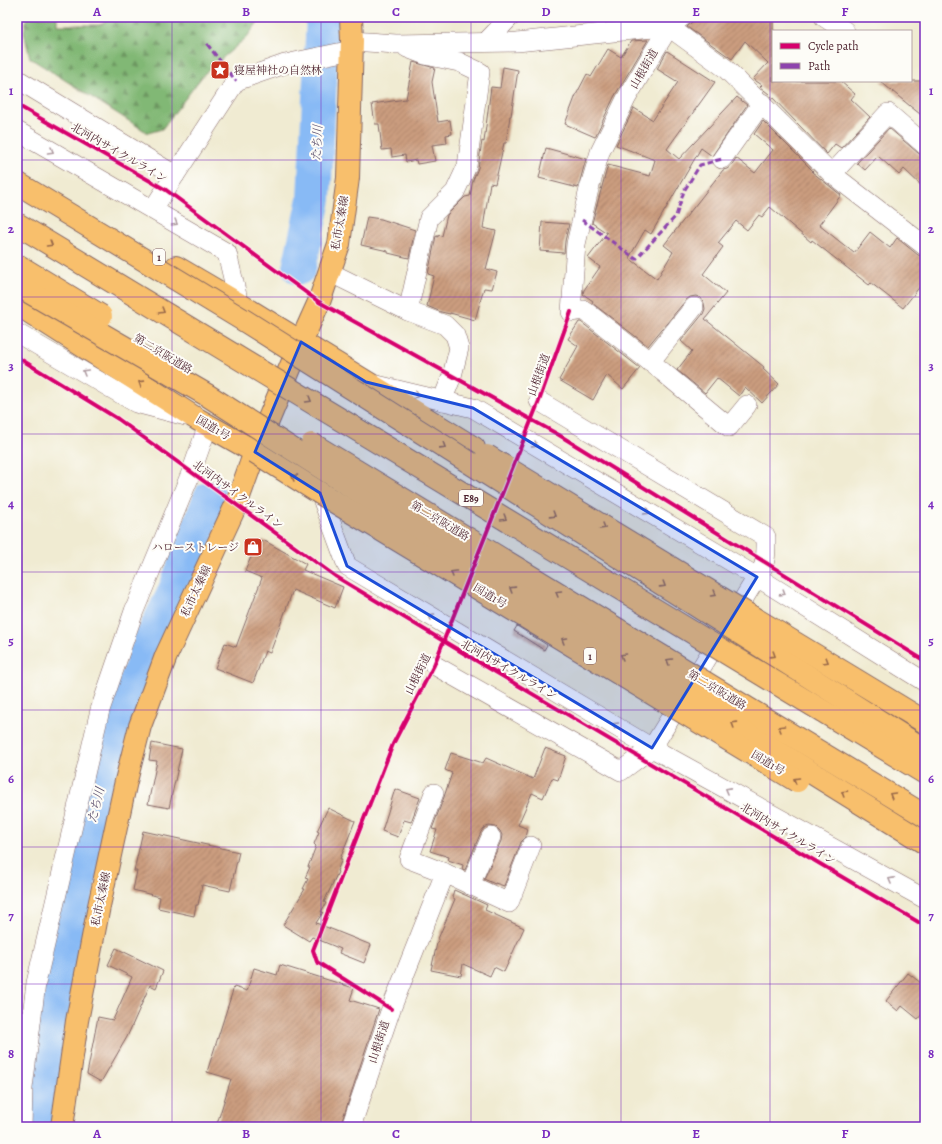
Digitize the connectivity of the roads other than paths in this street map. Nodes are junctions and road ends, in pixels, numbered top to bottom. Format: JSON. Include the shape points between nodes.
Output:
{"nodes":[{"id":1,"x":351,"y":17,"type":"edge"},
{"id":2,"x":510,"y":17,"type":"edge"},
{"id":3,"x":675,"y":22,"type":"edge"},
{"id":4,"x":486,"y":42,"type":"junction"},
{"id":5,"x":396,"y":44,"type":"junction"},
{"id":6,"x":352,"y":45,"type":"junction"},
{"id":7,"x":17,"y":79,"type":"edge"},
{"id":8,"x":762,"y":104,"type":"junction"},
{"id":9,"x":17,"y":131,"type":"edge"},
{"id":10,"x":925,"y":145,"type":"edge"},
{"id":11,"x":722,"y":159,"type":"dead end"},
{"id":12,"x":17,"y":173,"type":"edge"},
{"id":13,"x":832,"y":174,"type":"junction"},
{"id":14,"x":175,"y":175,"type":"junction"},
{"id":15,"x":17,"y":183,"type":"edge"},
{"id":16,"x":153,"y":210,"type":"junction"},
{"id":17,"x":17,"y":224,"type":"edge"},
{"id":18,"x":925,"y":246,"type":"edge"},
{"id":19,"x":17,"y":265,"type":"edge"},
{"id":20,"x":329,"y":272,"type":"junction"},
{"id":21,"x":17,"y":285,"type":"edge"},
{"id":22,"x":17,"y":304,"type":"edge"},
{"id":23,"x":239,"y":304,"type":"junction"},
{"id":24,"x":694,"y":307,"type":"dead end"},
{"id":25,"x":408,"y":311,"type":"junction"},
{"id":26,"x":17,"y":333,"type":"edge"},
{"id":27,"x":301,"y":342,"type":"junction"},
{"id":28,"x":650,"y":362,"type":"junction"},
{"id":29,"x":366,"y":382,"type":"junction"},
{"id":30,"x":442,"y":401,"type":"junction"},
{"id":31,"x":539,"y":402,"type":"dead end"},
{"id":32,"x":747,"y":405,"type":"dead end"},
{"id":33,"x":203,"y":422,"type":"junction"},
{"id":34,"x":255,"y":452,"type":"junction"},
{"id":35,"x":320,"y":493,"type":"junction"},
{"id":36,"x":756,"y":577,"type":"junction"},
{"id":37,"x":434,"y":665,"type":"dead end"},
{"id":38,"x":925,"y":682,"type":"edge"},
{"id":39,"x":925,"y":722,"type":"edge"},
{"id":40,"x":652,"y":748,"type":"junction"},
{"id":41,"x":925,"y":750,"type":"edge"},
{"id":42,"x":925,"y":773,"type":"edge"},
{"id":43,"x":434,"y":793,"type":"dead end"},
{"id":44,"x":925,"y":816,"type":"edge"},
{"id":45,"x":491,"y":837,"type":"dead end"},
{"id":46,"x":925,"y":843,"type":"edge"},
{"id":47,"x":531,"y":846,"type":"dead end"},
{"id":48,"x":925,"y":858,"type":"edge"},
{"id":49,"x":445,"y":873,"type":"junction"},
{"id":50,"x":470,"y":885,"type":"junction"},
{"id":51,"x":925,"y":899,"type":"edge"},
{"id":52,"x":20,"y":1085,"type":"edge"},
{"id":53,"x":66,"y":1124,"type":"edge"},
{"id":54,"x":22,"y":1127,"type":"edge"},
{"id":55,"x":351,"y":1127,"type":"edge"}],
"edges":[{"from":1,"to":6,"type":"main road","name":"私市太秦線"},
{"from":2,"to":4,"type":"street"},
{"from":3,"to":4,"type":"street","via":[[517,42]]},
{"from":3,"to":8,"type":"street"},
{"from":3,"to":28,"type":"street","name":"山根街道","via":[[626,99],[600,152],[576,244],[571,312],[584,310]]},
{"from":4,"to":5,"type":"street"},
{"from":5,"to":6,"type":"street"},
{"from":5,"to":25,"type":"street","via":[[425,55],[459,62],[480,72],[467,166],[455,192],[429,218]]},
{"from":6,"to":14,"type":"street","via":[[236,81]]},
{"from":6,"to":20,"type":"main road","name":"私市太秦線","via":[[348,178],[339,244]]},
{"from":7,"to":14,"type":"street"},
{"from":8,"to":11,"type":"street"},
{"from":8,"to":13,"type":"street"},
{"from":9,"to":16,"type":"street","one_way":true},
{"from":10,"to":13,"type":"street","via":[[888,113]]},
{"from":12,"to":23,"type":"main road","number":"1"},
{"from":13,"to":18,"type":"street"},
{"from":14,"to":16,"type":"street"},
{"from":15,"to":41,"type":"main road","one_way":true,"bridge":true,"via":[[245,321]]},
{"from":16,"to":23,"type":"street","one_way":true,"via":[[226,253]]},
{"from":17,"to":42,"type":"main road","number":"E89","one_way":true,"bridge":true},
{"from":44,"to":19,"type":"main road","name":"第二京阪道路","one_way":true,"bridge":true},
{"from":20,"to":25,"type":"street"},
{"from":20,"to":27,"type":"main road","name":"私市太秦線"},
{"from":46,"to":21,"type":"main road","one_way":true,"bridge":true,"via":[[536,604],[208,395]]},
{"from":33,"to":22,"type":"main road","name":"国道1号","number":"1","one_way":true},
{"from":23,"to":27,"type":"main road","number":"1"},
{"from":24,"to":28,"type":"street"},
{"from":25,"to":30,"type":"street","via":[[445,325],[455,334],[460,348]]},
{"from":33,"to":26,"type":"street","one_way":true,"via":[[136,403]]},
{"from":27,"to":29,"type":"main road","number":"1"},
{"from":27,"to":34,"type":"main road","name":"私市太秦線"},
{"from":28,"to":32,"type":"street","via":[[728,427]]},
{"from":29,"to":30,"type":"street","one_way":true},
{"from":29,"to":39,"type":"main road","number":"1","one_way":true,"bridge":true},
{"from":30,"to":36,"type":"street","one_way":true,"via":[[473,408]]},
{"from":31,"to":36,"type":"street","via":[[766,537],[766,556]]},
{"from":33,"to":34,"type":"main road","name":"国道1号","number":"1"},
{"from":33,"to":52,"type":"street","via":[[191,473],[134,611],[100,710],[36,983]]},
{"from":35,"to":34,"type":"main road","name":"国道1号","number":"1","one_way":true,"bridge":true},
{"from":34,"to":53,"type":"main road","name":"私市太秦線","via":[[236,505],[166,656],[140,726],[101,899],[77,1021]]},
{"from":40,"to":35,"type":"street","one_way":true,"via":[[347,566]]},
{"from":48,"to":35,"type":"main road","name":"国道1号","number":"1","one_way":true,"bridge":true},
{"from":36,"to":38,"type":"street","one_way":true},
{"from":36,"to":40,"type":"street"},
{"from":37,"to":40,"type":"street","via":[[622,771]]},
{"from":51,"to":40,"type":"street","one_way":true},
{"from":43,"to":49,"type":"street","via":[[409,859]]},
{"from":45,"to":50,"type":"street"},
{"from":47,"to":50,"type":"street","via":[[509,903]]},
{"from":49,"to":50,"type":"street"},
{"from":49,"to":55,"type":"street","name":"山根街道","via":[[390,1009]]},
{"from":52,"to":54,"type":"street"}]}
